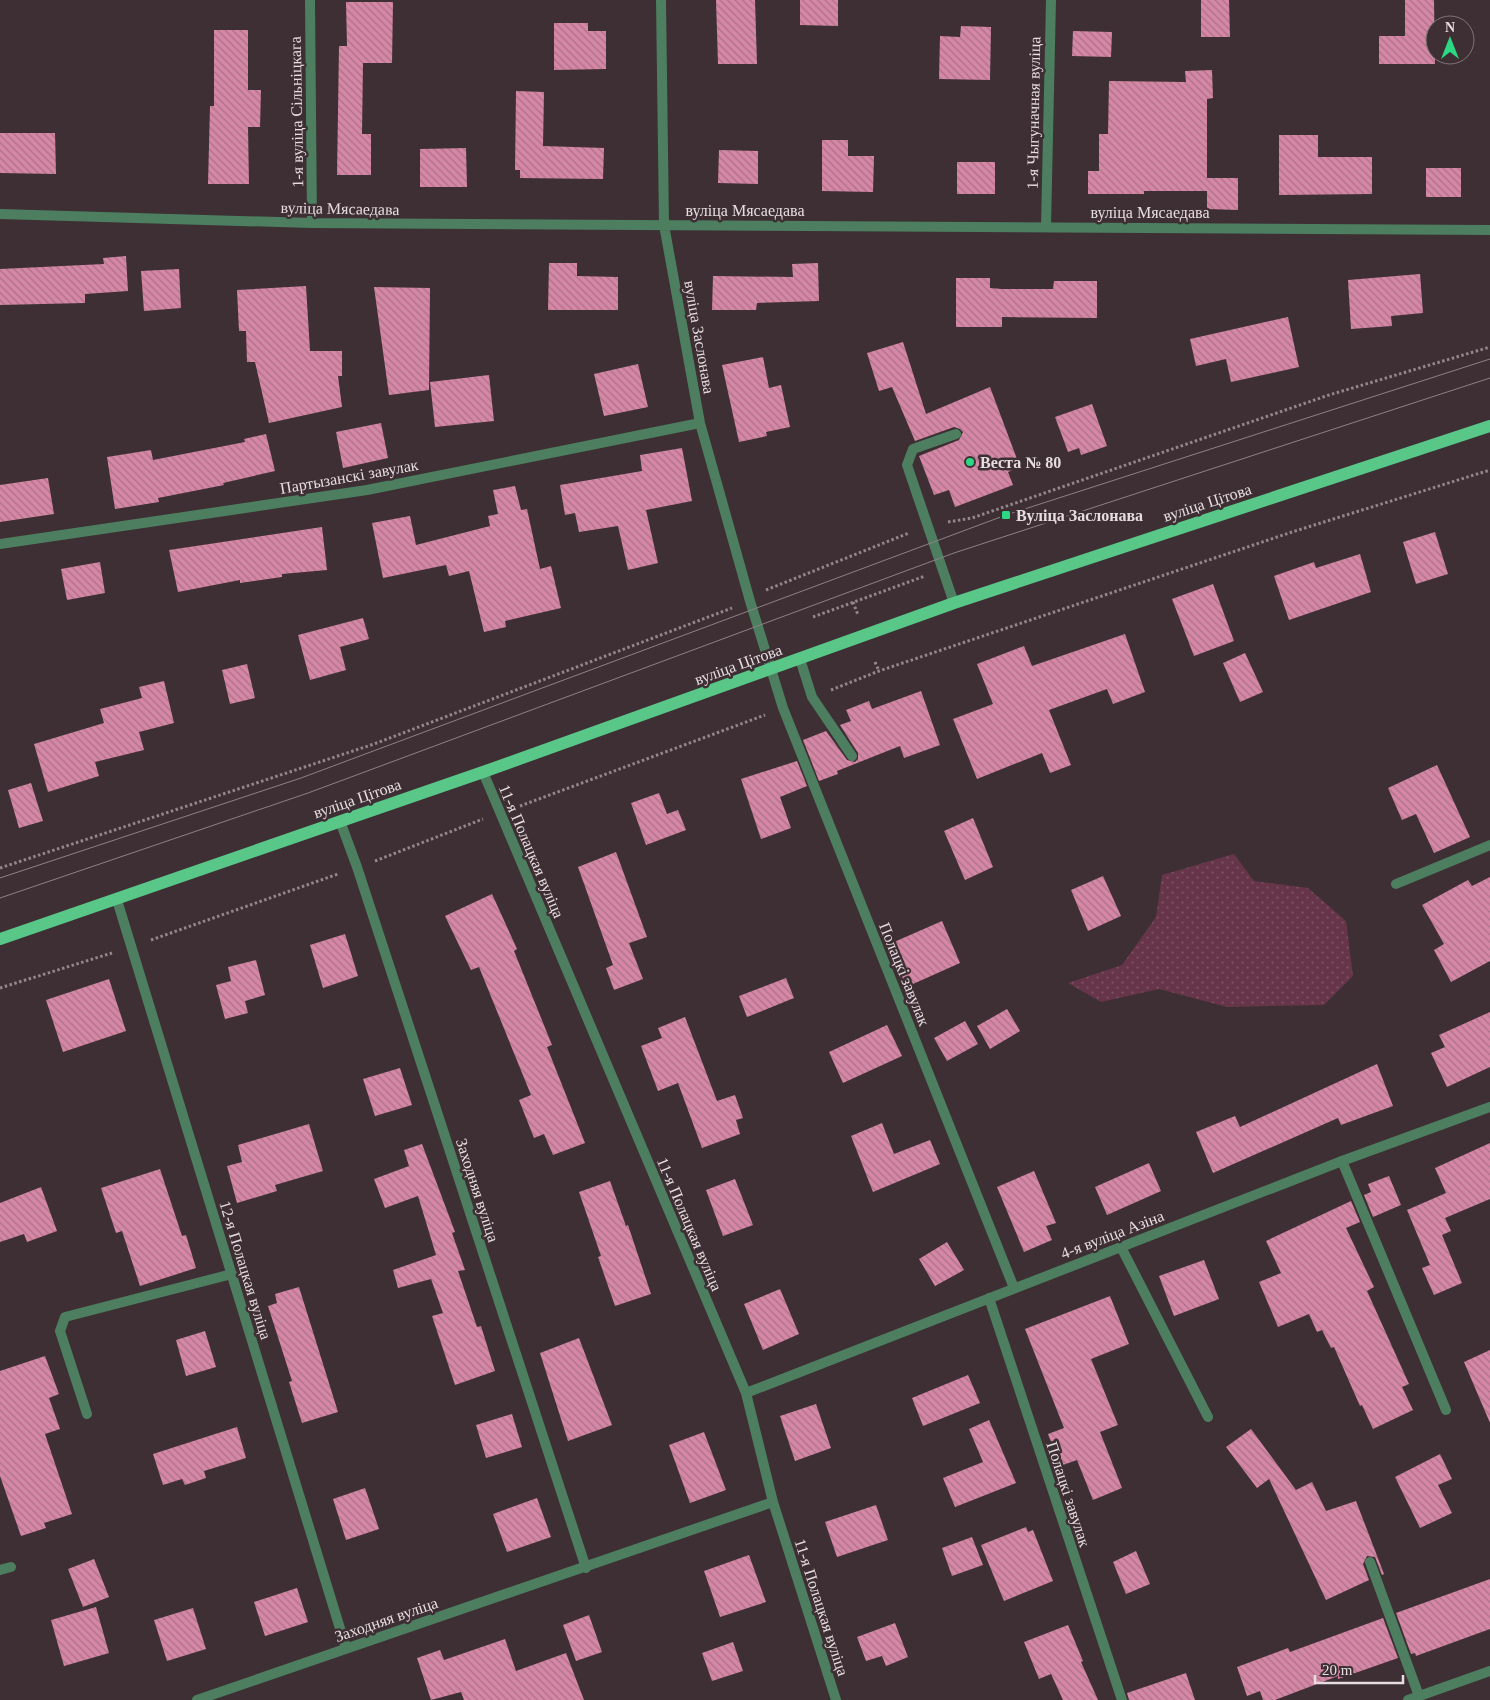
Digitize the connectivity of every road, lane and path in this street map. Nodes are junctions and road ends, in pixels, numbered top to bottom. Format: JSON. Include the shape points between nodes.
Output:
{"nodes":[{"id":1,"x":310,"y":0,"type":"edge"},
{"id":2,"x":662,"y":0,"type":"edge"},
{"id":3,"x":1051,"y":0,"type":"edge"},
{"id":4,"x":0,"y":214,"type":"edge"},
{"id":5,"x":312,"y":223,"type":"junction"},
{"id":6,"x":664,"y":225,"type":"junction"},
{"id":7,"x":1046,"y":226,"type":"junction"},
{"id":8,"x":1490,"y":230,"type":"edge"},
{"id":9,"x":700,"y":423,"type":"junction"},
{"id":10,"x":1490,"y":426,"type":"edge"},
{"id":11,"x":956,"y":434,"type":"dead end"},
{"id":12,"x":1490,"y":470,"type":"edge"},
{"id":13,"x":0,"y":544,"type":"edge"},
{"id":14,"x":943,"y":569,"type":"junction"},
{"id":15,"x":853,"y":602,"type":"junction"},
{"id":16,"x":954,"y":602,"type":"junction"},
{"id":17,"x":858,"y":615,"type":"dead end"},
{"id":18,"x":813,"y":617,"type":"dead end"},
{"id":19,"x":800,"y":659,"type":"junction"},
{"id":20,"x":875,"y":662,"type":"dead end"},
{"id":21,"x":771,"y":670,"type":"junction"},
{"id":22,"x":879,"y":671,"type":"junction"},
{"id":23,"x":812,"y":697,"type":"junction"},
{"id":24,"x":783,"y":708,"type":"junction"},
{"id":25,"x":852,"y":756,"type":"dead end"},
{"id":26,"x":483,"y":772,"type":"junction"},
{"id":27,"x":499,"y":814,"type":"junction"},
{"id":28,"x":340,"y":821,"type":"junction"},
{"id":29,"x":1490,"y":844,"type":"edge"},
{"id":30,"x":357,"y":867,"type":"junction"},
{"id":31,"x":1396,"y":884,"type":"dead end"},
{"id":32,"x":117,"y":900,"type":"junction"},
{"id":33,"x":0,"y":939,"type":"edge"},
{"id":34,"x":132,"y":946,"type":"junction"},
{"id":35,"x":0,"y":988,"type":"edge"},
{"id":36,"x":1490,"y":1107,"type":"edge"},
{"id":37,"x":1342,"y":1161,"type":"junction"},
{"id":38,"x":1122,"y":1246,"type":"junction"},
{"id":39,"x":232,"y":1274,"type":"junction"},
{"id":40,"x":1014,"y":1288,"type":"junction"},
{"id":41,"x":989,"y":1298,"type":"junction"},
{"id":42,"x":746,"y":1393,"type":"junction"},
{"id":43,"x":1446,"y":1410,"type":"dead end"},
{"id":44,"x":87,"y":1414,"type":"dead end"},
{"id":45,"x":1208,"y":1417,"type":"dead end"},
{"id":46,"x":773,"y":1502,"type":"junction"},
{"id":47,"x":1370,"y":1562,"type":"dead end"},
{"id":48,"x":11,"y":1567,"type":"dead end"},
{"id":49,"x":586,"y":1568,"type":"junction"},
{"id":50,"x":0,"y":1570,"type":"edge"},
{"id":51,"x":346,"y":1648,"type":"junction"},
{"id":52,"x":1490,"y":1671,"type":"edge"},
{"id":53,"x":1419,"y":1696,"type":"junction"},
{"id":54,"x":197,"y":1700,"type":"edge"},
{"id":55,"x":836,"y":1700,"type":"edge"},
{"id":56,"x":1122,"y":1700,"type":"edge"},
{"id":57,"x":1408,"y":1700,"type":"edge"}],
"edges":[{"from":1,"to":5,"type":"street","name":"1-я вуліца Сільніцкага"},
{"from":2,"to":6,"type":"street","name":"вуліца Заслонава"},
{"from":3,"to":7,"type":"street","name":"1-я Чыгуначная вуліца"},
{"from":4,"to":5,"type":"street","name":"вуліца Мясаедава"},
{"from":5,"to":6,"type":"street","name":"вуліца Мясаедава"},
{"from":6,"to":7,"type":"street","name":"вуліца Мясаедава"},
{"from":6,"to":9,"type":"street","name":"вуліца Заслонава"},
{"from":7,"to":8,"type":"street","name":"вуліца Мясаедава"},
{"from":9,"to":13,"type":"street","name":"Партызанскі завулак","via":[[367,490]]},
{"from":9,"to":21,"type":"street","name":"вуліца Заслонава"},
{"from":10,"to":16,"type":"main road","name":"вуліца Цітова"},
{"from":11,"to":14,"type":"street","via":[[913,449],[907,465]]},
{"from":12,"to":22,"type":"path","via":[[1292,532]]},
{"from":14,"to":15,"type":"path"},
{"from":14,"to":16,"type":"street"},
{"from":15,"to":17,"type":"path"},
{"from":15,"to":18,"type":"path"},
{"from":16,"to":19,"type":"main road","name":"вуліца Цітова"},
{"from":19,"to":21,"type":"main road","name":"вуліца Цітова"},
{"from":19,"to":23,"type":"street"},
{"from":20,"to":22,"type":"path"},
{"from":21,"to":24,"type":"street","name":"Полацкі завулак"},
{"from":21,"to":26,"type":"main road","name":"вуліца Цітова"},
{"from":22,"to":23,"type":"path"},
{"from":23,"to":25,"type":"street"},
{"from":24,"to":27,"type":"path"},
{"from":24,"to":40,"type":"street","name":"Полацкі завулак"},
{"from":26,"to":27,"type":"street","name":"11-я Полацкая вуліца"},
{"from":26,"to":28,"type":"main road","name":"вуліца Цітова"},
{"from":27,"to":30,"type":"path"},
{"from":27,"to":42,"type":"street","name":"11-я Полацкая вуліца"},
{"from":28,"to":30,"type":"street","name":"Заходняя вуліца"},
{"from":28,"to":32,"type":"main road","name":"вуліца Цітова"},
{"from":29,"to":31,"type":"street"},
{"from":30,"to":34,"type":"path"},
{"from":30,"to":49,"type":"street","name":"Заходняя вуліца"},
{"from":32,"to":33,"type":"main road","name":"вуліца Цітова"},
{"from":32,"to":34,"type":"street","name":"12-я Полацкая вуліца"},
{"from":34,"to":35,"type":"path"},
{"from":34,"to":39,"type":"street","name":"12-я Полацкая вуліца"},
{"from":36,"to":37,"type":"street","name":"4-я вуліца Азіна"},
{"from":37,"to":38,"type":"street","name":"4-я вуліца Азіна"},
{"from":37,"to":43,"type":"street"},
{"from":38,"to":40,"type":"street","name":"4-я вуліца Азіна"},
{"from":38,"to":45,"type":"street"},
{"from":39,"to":44,"type":"street","via":[[66,1317],[60,1331]]},
{"from":39,"to":51,"type":"street","name":"12-я Полацкая вуліца"},
{"from":40,"to":41,"type":"street","name":"4-я вуліца Азіна"},
{"from":41,"to":42,"type":"street","name":"4-я вуліца Азіна"},
{"from":41,"to":56,"type":"street","name":"Полацкі завулак"},
{"from":42,"to":46,"type":"street","name":"11-я Полацкая вуліца"},
{"from":46,"to":49,"type":"street","name":"Заходняя вуліца"},
{"from":46,"to":55,"type":"street","name":"11-я Полацкая вуліца"},
{"from":47,"to":53,"type":"street"},
{"from":48,"to":50,"type":"street"},
{"from":49,"to":51,"type":"street","name":"Заходняя вуліца"},
{"from":51,"to":54,"type":"street","name":"Заходняя вуліца"},
{"from":52,"to":53,"type":"street"},
{"from":53,"to":57,"type":"street"}]}
